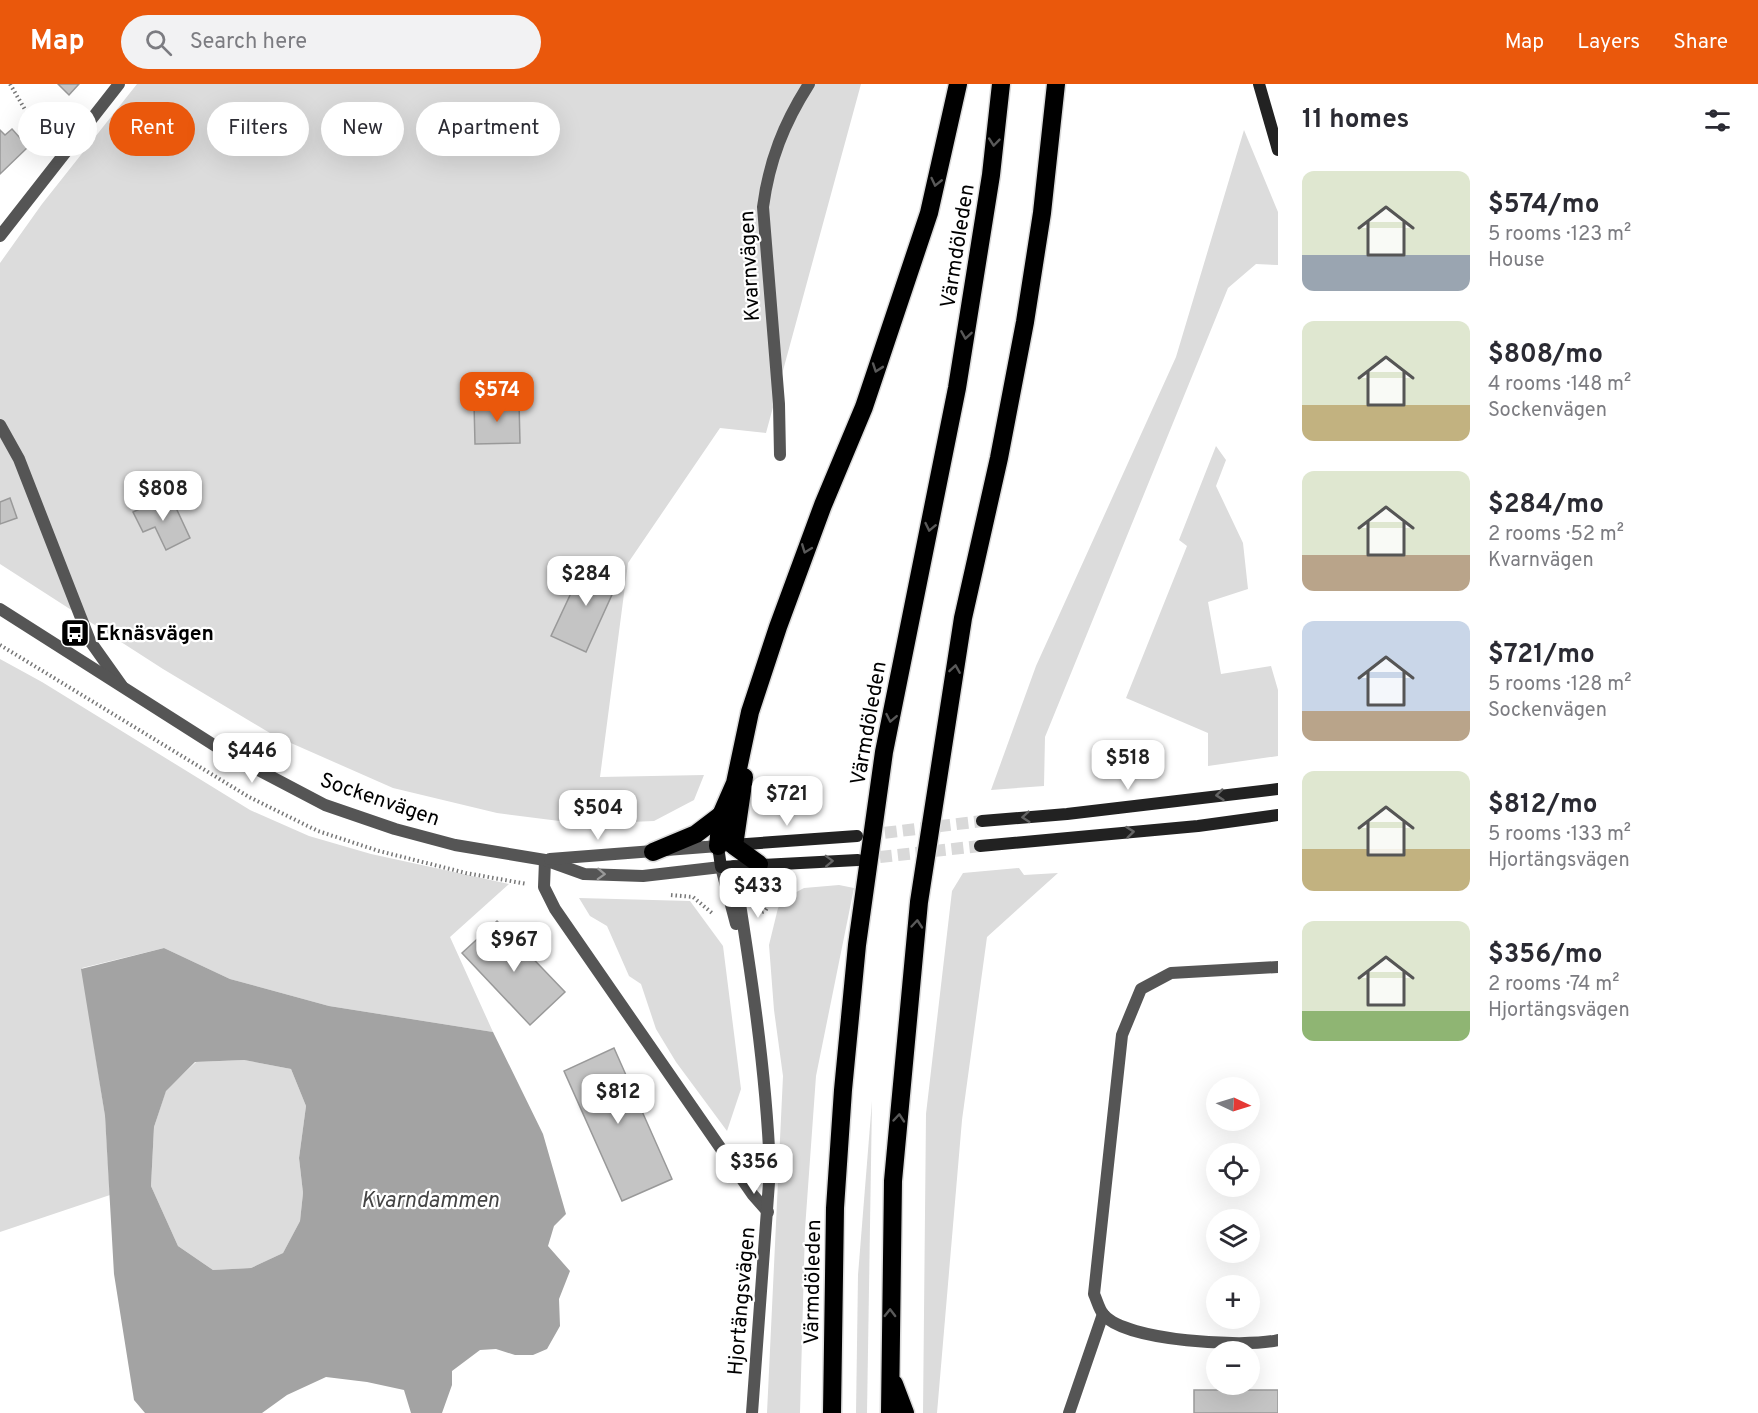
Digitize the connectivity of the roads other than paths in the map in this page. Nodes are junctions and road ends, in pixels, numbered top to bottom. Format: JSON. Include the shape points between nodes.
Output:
{"nodes":[{"id":1,"x":119,"y":84,"type":"edge"},
{"id":2,"x":809,"y":84,"type":"edge"},
{"id":3,"x":958,"y":84,"type":"edge"},
{"id":4,"x":1001,"y":84,"type":"edge"},
{"id":5,"x":1056,"y":84,"type":"edge"},
{"id":6,"x":1259,"y":84,"type":"edge"},
{"id":7,"x":1278,"y":150,"type":"edge"},
{"id":8,"x":0,"y":236,"type":"edge"},
{"id":9,"x":0,"y":425,"type":"edge"},
{"id":10,"x":780,"y":455,"type":"dead end"},
{"id":11,"x":0,"y":609,"type":"edge"},
{"id":12,"x":764,"y":676,"type":"junction"},
{"id":13,"x":123,"y":687,"type":"junction"},
{"id":14,"x":1278,"y":789,"type":"edge"},
{"id":15,"x":721,"y":815,"type":"junction"},
{"id":16,"x":1278,"y":815,"type":"edge"},
{"id":17,"x":981,"y":821,"type":"tunnel mouth"},
{"id":18,"x":857,"y":836,"type":"tunnel mouth"},
{"id":19,"x":726,"y":846,"type":"junction"},
{"id":20,"x":980,"y":846,"type":"tunnel mouth"},
{"id":21,"x":653,"y":852,"type":"junction"},
{"id":22,"x":545,"y":860,"type":"junction"},
{"id":23,"x":858,"y":860,"type":"tunnel mouth"},
{"id":24,"x":759,"y":864,"type":"junction"},
{"id":25,"x":728,"y":867,"type":"junction"},
{"id":26,"x":1278,"y":967,"type":"edge"},
{"id":27,"x":768,"y":1212,"type":"junction"},
{"id":28,"x":1103,"y":1314,"type":"junction"},
{"id":29,"x":1278,"y":1340,"type":"edge"},
{"id":30,"x":890,"y":1371,"type":"junction"},
{"id":31,"x":752,"y":1413,"type":"edge"},
{"id":32,"x":832,"y":1413,"type":"edge"},
{"id":33,"x":890,"y":1413,"type":"edge"},
{"id":34,"x":905,"y":1413,"type":"edge"},
{"id":35,"x":1069,"y":1413,"type":"edge"}],
"edges":[{"from":1,"to":8,"type":"street"},
{"from":2,"to":10,"type":"street","name":"Kvarnvägen","via":[[776,146],[764,207]]},
{"from":3,"to":12,"type":"highway","one_way":true,"via":[[929,213],[895,318],[864,407],[793,583]]},
{"from":4,"to":32,"type":"highway","name":"Värmdöleden","one_way":true,"via":[[991,175],[957,388],[884,752],[857,945],[835,1208]]},
{"from":30,"to":5,"type":"highway","one_way":true,"via":[[893,1181],[919,902],[963,618],[1025,322]]},
{"from":6,"to":7,"type":"main road"},
{"from":9,"to":13,"type":"street","via":[[19,459],[90,641]]},
{"from":11,"to":13,"type":"street","name":"Sockenvägen"},
{"from":12,"to":15,"type":"highway","via":[[750,712],[735,783]]},
{"from":12,"to":19,"type":"highway"},
{"from":13,"to":22,"type":"street","name":"Sockenvägen","via":[[228,754],[325,805],[395,830]]},
{"from":14,"to":17,"type":"main road","one_way":true},
{"from":15,"to":19,"type":"highway"},
{"from":15,"to":21,"type":"highway","via":[[696,834]]},
{"from":20,"to":16,"type":"main road","one_way":true},
{"from":18,"to":19,"type":"main road","name":"Sockenvägen"},
{"from":19,"to":21,"type":"street","name":"Sockenvägen"},
{"from":19,"to":24,"type":"highway"},
{"from":19,"to":25,"type":"main road"},
{"from":21,"to":22,"type":"street","name":"Sockenvägen"},
{"from":22,"to":25,"type":"street","name":"Sockenvägen","one_way":true,"via":[[584,874],[643,876]]},
{"from":22,"to":27,"type":"street","via":[[544,887],[555,909]]},
{"from":24,"to":23,"type":"main road","name":"Sockenvägen","one_way":true},
{"from":24,"to":25,"type":"main road","name":"Sockenvägen"},
{"from":25,"to":27,"type":"street","name":"Hjortängsvägen","via":[[751,977],[769,1128]]},
{"from":26,"to":28,"type":"street","via":[[1171,973],[1141,989],[1122,1035],[1094,1294]]},
{"from":27,"to":31,"type":"street","name":"Hjortängsvägen"},
{"from":28,"to":29,"type":"street","via":[[1120,1325],[1189,1342],[1259,1344]]},
{"from":28,"to":35,"type":"street"},
{"from":30,"to":33,"type":"highway"},
{"from":30,"to":34,"type":"highway"}]}
